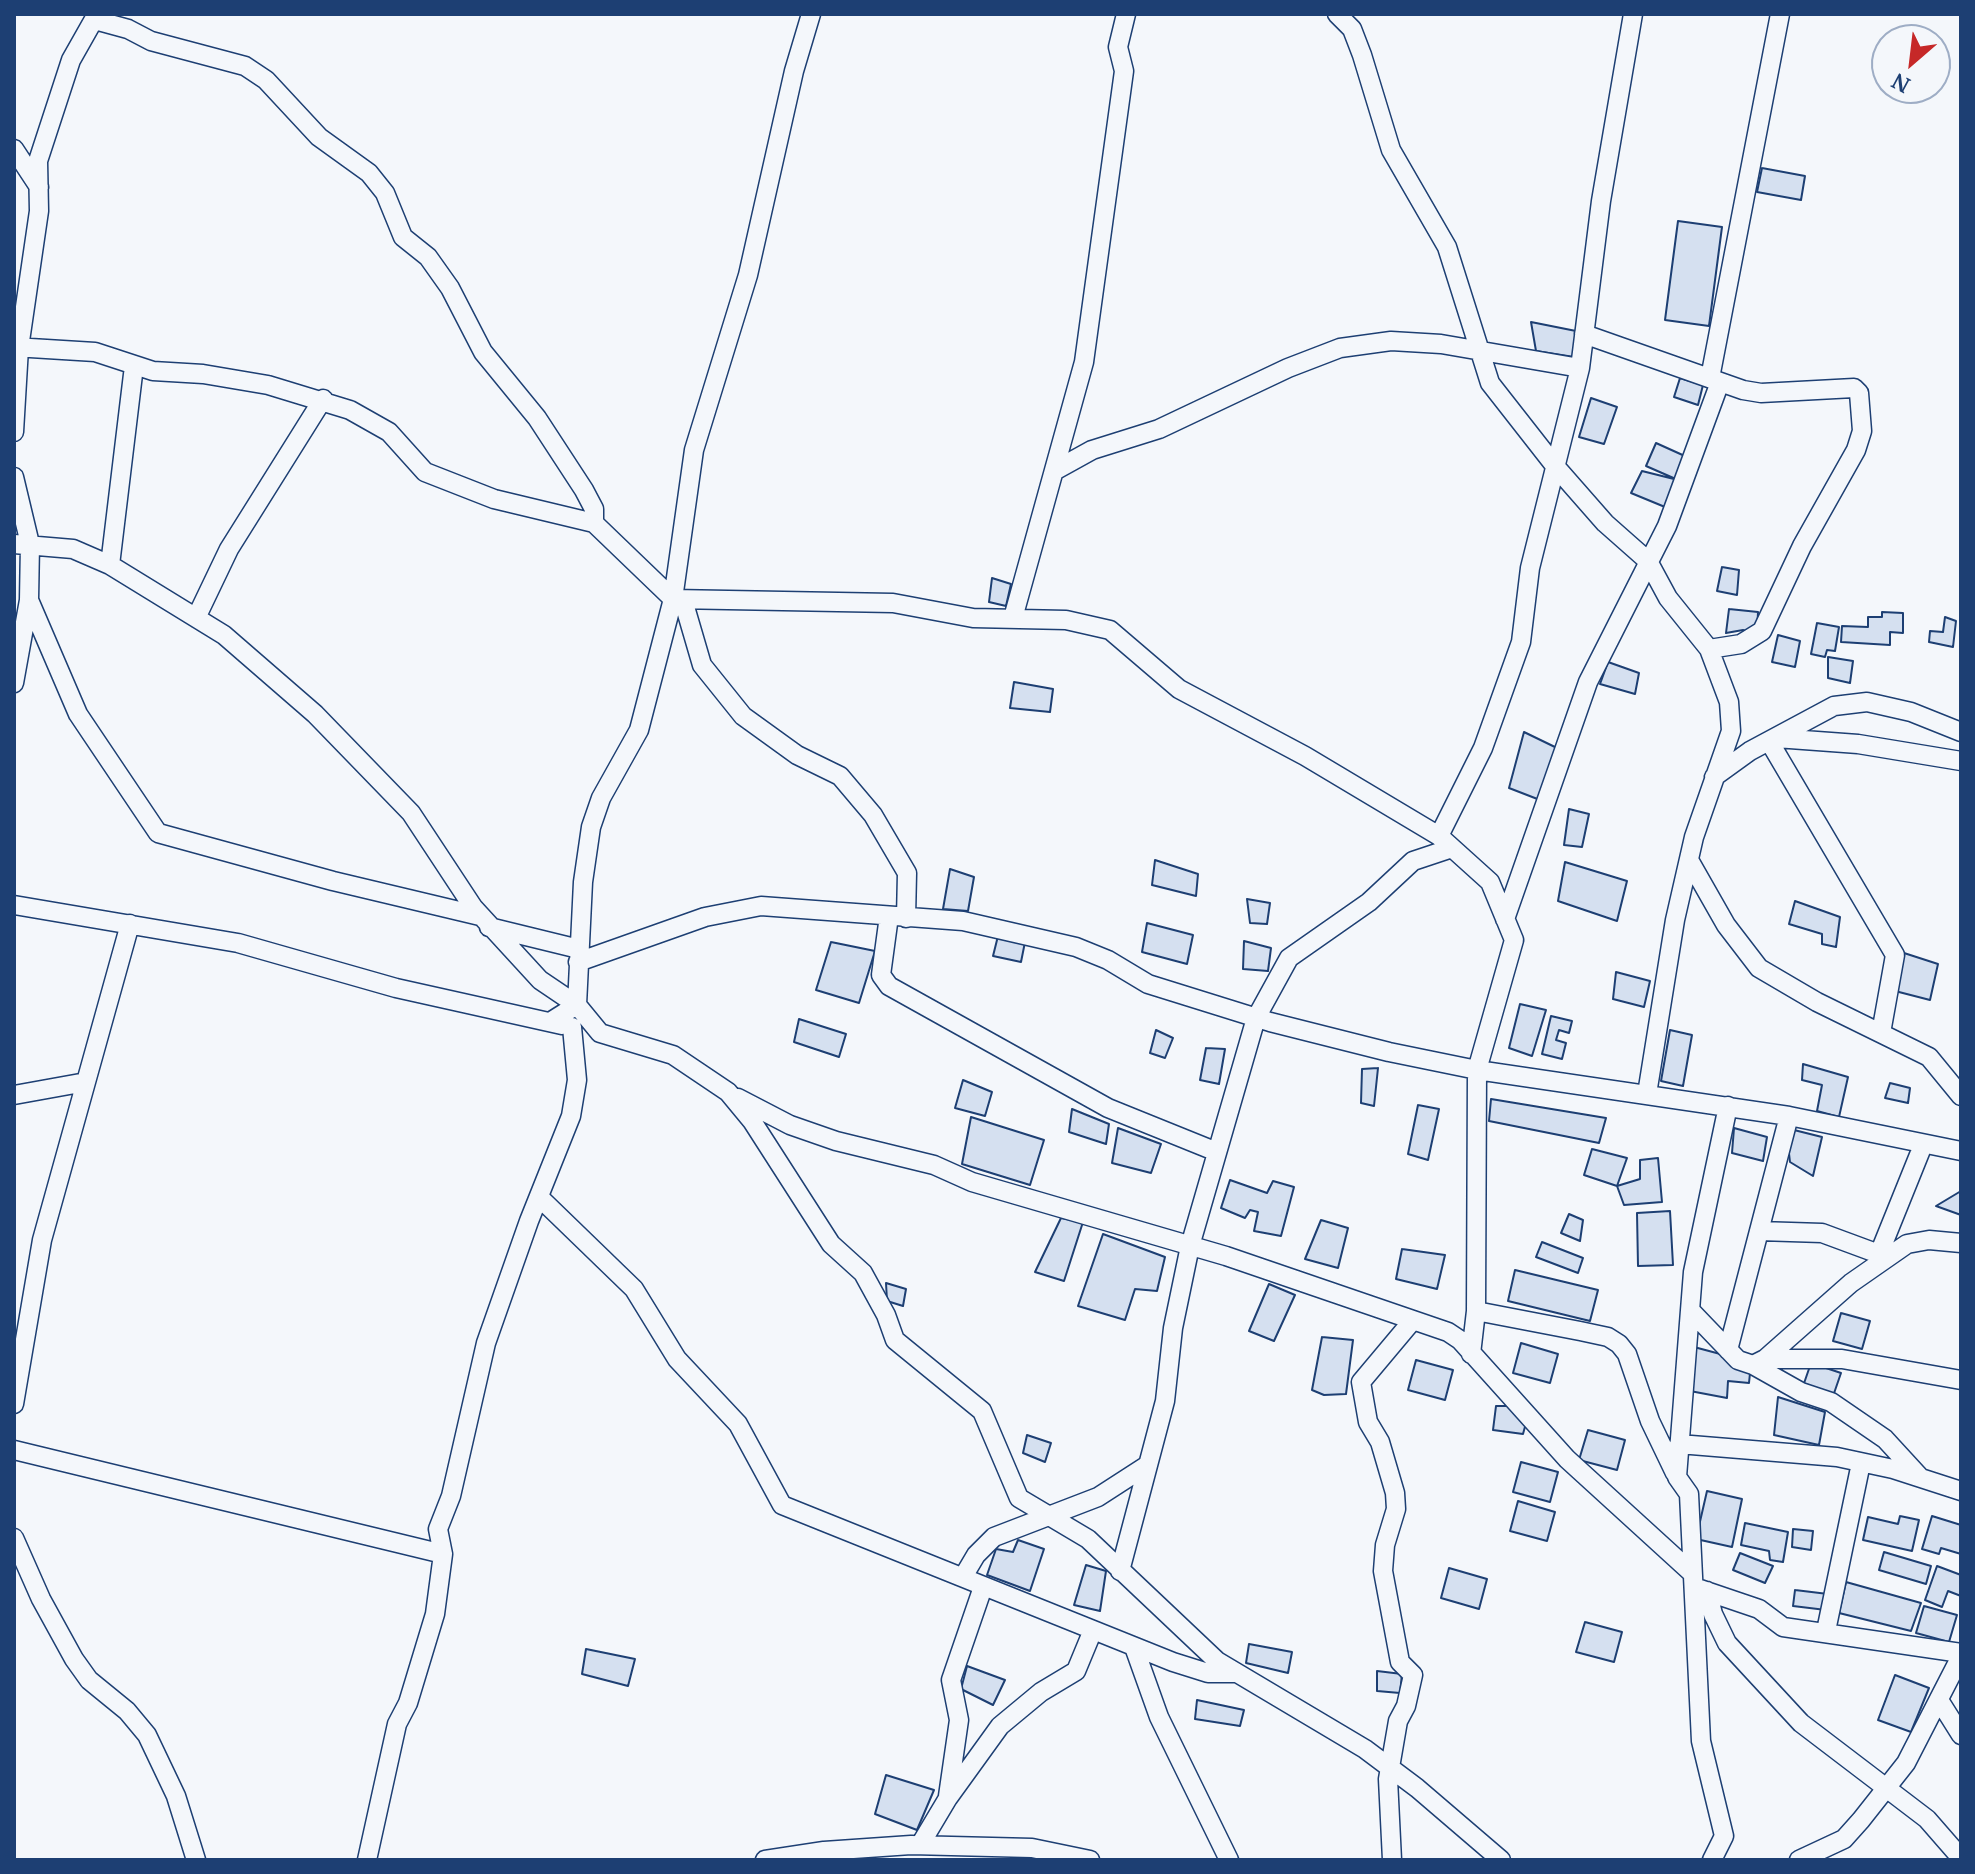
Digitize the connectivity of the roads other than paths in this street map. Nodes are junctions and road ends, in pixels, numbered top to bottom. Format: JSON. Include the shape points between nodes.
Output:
{"nodes":[{"id":1,"x":811,"y":14,"type":"edge"},
{"id":2,"x":1126,"y":14,"type":"edge"},
{"id":3,"x":1333,"y":14,"type":"edge"},
{"id":4,"x":1633,"y":14,"type":"edge"},
{"id":5,"x":1780,"y":14,"type":"edge"},
{"id":6,"x":96,"y":17,"type":"edge"},
{"id":7,"x":14,"y":149,"type":"edge"},
{"id":8,"x":40,"y":189,"type":"junction"},
{"id":9,"x":1584,"y":334,"type":"junction"},
{"id":10,"x":17,"y":338,"type":"edge"},
{"id":11,"x":1477,"y":350,"type":"junction"},
{"id":12,"x":134,"y":366,"type":"junction"},
{"id":13,"x":1580,"y":368,"type":"junction"},
{"id":14,"x":1715,"y":380,"type":"junction"},
{"id":15,"x":323,"y":399,"type":"junction"},
{"id":16,"x":14,"y":432,"type":"edge"},
{"id":17,"x":1555,"y":466,"type":"junction"},
{"id":18,"x":1054,"y":471,"type":"junction"},
{"id":19,"x":14,"y":477,"type":"edge"},
{"id":20,"x":594,"y":523,"type":"junction"},
{"id":21,"x":22,"y":544,"type":"edge"},
{"id":22,"x":1648,"y":561,"type":"junction"},
{"id":23,"x":110,"y":565,"type":"junction"},
{"id":24,"x":29,"y":600,"type":"junction"},
{"id":25,"x":678,"y":600,"type":"junction"},
{"id":26,"x":196,"y":618,"type":"junction"},
{"id":27,"x":1013,"y":618,"type":"junction"},
{"id":28,"x":1709,"y":649,"type":"junction"},
{"id":29,"x":14,"y":683,"type":"edge"},
{"id":30,"x":1961,"y":732,"type":"edge"},
{"id":31,"x":1772,"y":739,"type":"junction"},
{"id":32,"x":1961,"y":761,"type":"edge"},
{"id":33,"x":1714,"y":777,"type":"junction"},
{"id":34,"x":1445,"y":842,"type":"junction"},
{"id":35,"x":1689,"y":860,"type":"junction"},
{"id":36,"x":14,"y":905,"type":"edge"},
{"id":37,"x":897,"y":917,"type":"junction"},
{"id":38,"x":1505,"y":919,"type":"junction"},
{"id":39,"x":485,"y":922,"type":"junction"},
{"id":40,"x":130,"y":924,"type":"junction"},
{"id":41,"x":578,"y":956,"type":"junction"},
{"id":42,"x":577,"y":1005,"type":"junction"},
{"id":43,"x":1256,"y":1018,"type":"junction"},
{"id":44,"x":550,"y":1022,"type":"junction"},
{"id":45,"x":572,"y":1027,"type":"junction"},
{"id":46,"x":600,"y":1033,"type":"junction"},
{"id":47,"x":1881,"y":1033,"type":"junction"},
{"id":48,"x":1477,"y":1070,"type":"junction"},
{"id":49,"x":86,"y":1082,"type":"junction"},
{"id":50,"x":728,"y":1092,"type":"junction"},
{"id":51,"x":1647,"y":1094,"type":"junction"},
{"id":52,"x":14,"y":1095,"type":"edge"},
{"id":53,"x":1961,"y":1096,"type":"edge"},
{"id":54,"x":1728,"y":1106,"type":"junction"},
{"id":55,"x":1789,"y":1116,"type":"junction"},
{"id":56,"x":1923,"y":1145,"type":"junction"},
{"id":57,"x":1961,"y":1151,"type":"edge"},
{"id":58,"x":1217,"y":1152,"type":"junction"},
{"id":59,"x":539,"y":1197,"type":"junction"},
{"id":60,"x":1759,"y":1231,"type":"junction"},
{"id":61,"x":1961,"y":1243,"type":"edge"},
{"id":62,"x":1190,"y":1246,"type":"junction"},
{"id":63,"x":1883,"y":1255,"type":"junction"},
{"id":64,"x":1690,"y":1310,"type":"junction"},
{"id":65,"x":1476,"y":1311,"type":"junction"},
{"id":66,"x":1413,"y":1320,"type":"junction"},
{"id":67,"x":1728,"y":1350,"type":"junction"},
{"id":68,"x":1471,"y":1354,"type":"junction"},
{"id":69,"x":1759,"y":1362,"type":"junction"},
{"id":70,"x":1961,"y":1380,"type":"edge"},
{"id":71,"x":14,"y":1404,"type":"edge"},
{"id":72,"x":1679,"y":1444,"type":"junction"},
{"id":73,"x":14,"y":1450,"type":"edge"},
{"id":74,"x":1861,"y":1463,"type":"junction"},
{"id":75,"x":1146,"y":1466,"type":"junction"},
{"id":76,"x":1919,"y":1476,"type":"junction"},
{"id":77,"x":1677,"y":1477,"type":"junction"},
{"id":78,"x":1961,"y":1491,"type":"edge"},
{"id":79,"x":1044,"y":1516,"type":"junction"},
{"id":80,"x":14,"y":1538,"type":"edge"},
{"id":81,"x":443,"y":1554,"type":"junction"},
{"id":82,"x":1120,"y":1571,"type":"junction"},
{"id":83,"x":963,"y":1577,"type":"junction"},
{"id":84,"x":1698,"y":1584,"type":"junction"},
{"id":85,"x":983,"y":1587,"type":"junction"},
{"id":86,"x":1093,"y":1630,"type":"junction"},
{"id":87,"x":1826,"y":1631,"type":"junction"},
{"id":88,"x":1134,"y":1647,"type":"junction"},
{"id":89,"x":1961,"y":1655,"type":"edge"},
{"id":90,"x":1234,"y":1673,"type":"junction"},
{"id":91,"x":1939,"y":1700,"type":"junction"},
{"id":92,"x":1961,"y":1735,"type":"edge"},
{"id":93,"x":1390,"y":1767,"type":"junction"},
{"id":94,"x":1886,"y":1786,"type":"junction"},
{"id":95,"x":948,"y":1798,"type":"junction"},
{"id":96,"x":913,"y":1850,"type":"edge"},
{"id":97,"x":1961,"y":1858,"type":"edge"},
{"id":98,"x":196,"y":1860,"type":"edge"},
{"id":99,"x":367,"y":1860,"type":"edge"},
{"id":100,"x":765,"y":1860,"type":"edge"},
{"id":101,"x":1090,"y":1860,"type":"edge"},
{"id":102,"x":1229,"y":1860,"type":"edge"},
{"id":103,"x":1392,"y":1860,"type":"edge"},
{"id":104,"x":1501,"y":1860,"type":"edge"},
{"id":105,"x":1712,"y":1860,"type":"edge"},
{"id":106,"x":1799,"y":1860,"type":"edge"}],
"edges":[{"from":1,"to":25,"type":"street","via":[[748,275],[694,450]]},
{"from":2,"to":18,"type":"street","via":[[1118,47],[1124,71],[1090,330]]},
{"from":3,"to":11,"type":"street","via":[[1352,29],[1391,150],[1447,247]]},
{"from":4,"to":9,"type":"street"},
{"from":5,"to":14,"type":"street"},
{"from":6,"to":8,"type":"street","via":[[71,60],[52,115],[38,161]]},
{"from":6,"to":20,"type":"street","via":[[151,41],[245,66],[266,80],[319,137],[369,173],[385,193],[397,229],[428,257],[483,352],[537,418],[584,490],[594,509]]},
{"from":7,"to":8,"type":"street"},
{"from":8,"to":10,"type":"street"},
{"from":9,"to":13,"type":"street"},
{"from":9,"to":14,"type":"street"},
{"from":10,"to":12,"type":"street"},
{"from":10,"to":16,"type":"street","via":[[21,373]]},
{"from":11,"to":13,"type":"street"},
{"from":11,"to":17,"type":"street","via":[[1498,397]]},
{"from":11,"to":18,"type":"street","via":[[1391,341],[1340,348],[1159,429],[1092,450]]},
{"from":12,"to":15,"type":"street","via":[[268,385]]},
{"from":12,"to":23,"type":"street"},
{"from":13,"to":17,"type":"street"},
{"from":14,"to":22,"type":"street","via":[[1674,510]]},
{"from":14,"to":28,"type":"street","via":[[1761,393],[1854,388],[1861,401],[1862,431],[1762,631],[1741,644]]},
{"from":15,"to":20,"type":"street","via":[[389,432],[425,472],[494,499]]},
{"from":15,"to":26,"type":"street","via":[[229,549]]},
{"from":17,"to":22,"type":"street","via":[[1605,523]]},
{"from":17,"to":34,"type":"street","via":[[1530,568],[1517,657]]},
{"from":18,"to":27,"type":"street"},
{"from":19,"to":21,"type":"street"},
{"from":20,"to":25,"type":"street"},
{"from":21,"to":23,"type":"street","via":[[73,549]]},
{"from":21,"to":24,"type":"street"},
{"from":22,"to":28,"type":"street","via":[[1668,598]]},
{"from":22,"to":38,"type":"street","via":[[1588,682]]},
{"from":23,"to":26,"type":"street"},
{"from":24,"to":29,"type":"street"},
{"from":24,"to":39,"type":"street","via":[[78,714],[158,833]]},
{"from":25,"to":27,"type":"street","via":[[893,603],[973,618]]},
{"from":25,"to":37,"type":"street","via":[[702,665],[743,716],[797,755],[840,776],[873,815],[907,873]]},
{"from":25,"to":41,"type":"street","via":[[639,730],[591,827]]},
{"from":26,"to":39,"type":"street","via":[[233,643],[372,769],[411,813]]},
{"from":27,"to":34,"type":"street","via":[[1088,623],[1110,630],[1179,689],[1305,756]]},
{"from":28,"to":33,"type":"street","via":[[1732,717]]},
{"from":30,"to":31,"type":"street","via":[[1867,702],[1834,706]]},
{"from":31,"to":32,"type":"street","via":[[1858,744]]},
{"from":31,"to":33,"type":"street"},
{"from":31,"to":47,"type":"street","via":[[1895,955]]},
{"from":33,"to":35,"type":"street"},
{"from":34,"to":38,"type":"street","via":[[1490,882]]},
{"from":34,"to":43,"type":"street","via":[[1289,958]]},
{"from":35,"to":47,"type":"street","via":[[1726,925],[1759,968]]},
{"from":35,"to":51,"type":"street"},
{"from":36,"to":40,"type":"street"},
{"from":37,"to":41,"type":"street","via":[[761,906],[735,909]]},
{"from":37,"to":43,"type":"street","via":[[977,923],[1076,947],[1148,984]]},
{"from":37,"to":58,"type":"street","via":[[881,975],[889,986],[1108,1108]]},
{"from":38,"to":48,"type":"street","via":[[1514,940]]},
{"from":39,"to":41,"type":"street"},
{"from":39,"to":42,"type":"street","via":[[540,980]]},
{"from":40,"to":44,"type":"street","via":[[238,943],[396,988]]},
{"from":40,"to":49,"type":"street"},
{"from":41,"to":42,"type":"street"},
{"from":42,"to":44,"type":"street"},
{"from":42,"to":46,"type":"street"},
{"from":43,"to":48,"type":"street"},
{"from":43,"to":58,"type":"street"},
{"from":44,"to":45,"type":"street"},
{"from":45,"to":46,"type":"street"},
{"from":45,"to":59,"type":"street","via":[[575,1099]]},
{"from":46,"to":50,"type":"street","via":[[673,1055]]},
{"from":47,"to":53,"type":"street","via":[[1929,1057]]},
{"from":48,"to":51,"type":"street"},
{"from":48,"to":65,"type":"street"},
{"from":49,"to":52,"type":"street"},
{"from":49,"to":71,"type":"street","via":[[42,1240]]},
{"from":50,"to":62,"type":"street","via":[[813,1133],[934,1165],[972,1182]]},
{"from":50,"to":79,"type":"street","via":[[831,1244],[863,1273],[895,1340],[982,1411],[1019,1498]]},
{"from":51,"to":54,"type":"street"},
{"from":54,"to":55,"type":"street"},
{"from":54,"to":64,"type":"street","via":[[1693,1272]]},
{"from":55,"to":56,"type":"street"},
{"from":55,"to":60,"type":"street"},
{"from":56,"to":57,"type":"street"},
{"from":56,"to":63,"type":"street"},
{"from":58,"to":62,"type":"street"},
{"from":59,"to":81,"type":"street","via":[[486,1343],[451,1496],[439,1523]]},
{"from":59,"to":83,"type":"street","via":[[634,1289],[677,1359],[738,1424],[782,1505]]},
{"from":60,"to":63,"type":"street","via":[[1822,1233]]},
{"from":60,"to":67,"type":"street"},
{"from":61,"to":63,"type":"street","via":[[1918,1242]]},
{"from":62,"to":66,"type":"street"},
{"from":62,"to":75,"type":"street","via":[[1165,1401]]},
{"from":63,"to":69,"type":"street"},
{"from":64,"to":67,"type":"street"},
{"from":64,"to":72,"type":"street"},
{"from":65,"to":68,"type":"street"},
{"from":65,"to":77,"type":"street","via":[[1608,1337],[1619,1344]]},
{"from":66,"to":68,"type":"street","via":[[1448,1332]]},
{"from":66,"to":93,"type":"street","via":[[1361,1382],[1368,1422],[1380,1442],[1395,1493],[1383,1571],[1400,1662],[1413,1675]]},
{"from":67,"to":69,"type":"street","via":[[1738,1360]]},
{"from":68,"to":84,"type":"street","via":[[1567,1459]]},
{"from":69,"to":70,"type":"street","via":[[1842,1359]]},
{"from":69,"to":76,"type":"street","via":[[1885,1439]]},
{"from":72,"to":74,"type":"street","via":[[1791,1451]]},
{"from":72,"to":77,"type":"street"},
{"from":73,"to":81,"type":"street"},
{"from":74,"to":76,"type":"street"},
{"from":74,"to":87,"type":"street"},
{"from":75,"to":79,"type":"street","via":[[1098,1497]]},
{"from":75,"to":82,"type":"street"},
{"from":76,"to":78,"type":"street"},
{"from":77,"to":84,"type":"street","via":[[1689,1494]]},
{"from":79,"to":82,"type":"street","via":[[1088,1539]]},
{"from":79,"to":83,"type":"street","via":[[994,1537]]},
{"from":80,"to":98,"type":"street","via":[[74,1659],[147,1735],[176,1796]]},
{"from":81,"to":99,"type":"street","via":[[435,1614],[397,1724]]},
{"from":82,"to":90,"type":"street"},
{"from":83,"to":85,"type":"street"},
{"from":84,"to":87,"type":"street","via":[[1759,1609],[1783,1627]]},
{"from":84,"to":94,"type":"street","via":[[1727,1643],[1801,1723]]},
{"from":84,"to":105,"type":"street","via":[[1701,1741],[1724,1836]]},
{"from":85,"to":86,"type":"street"},
{"from":85,"to":95,"type":"street","via":[[951,1680],[959,1720]]},
{"from":86,"to":88,"type":"street"},
{"from":86,"to":95,"type":"street","via":[[1076,1671],[1006,1720]]},
{"from":87,"to":89,"type":"street"},
{"from":88,"to":90,"type":"street","via":[[1208,1673]]},
{"from":88,"to":102,"type":"street","via":[[1159,1717]]},
{"from":89,"to":91,"type":"street"},
{"from":90,"to":93,"type":"street"},
{"from":91,"to":92,"type":"street"},
{"from":91,"to":94,"type":"street","via":[[1906,1763]]},
{"from":93,"to":103,"type":"street"},
{"from":93,"to":104,"type":"street"},
{"from":94,"to":97,"type":"street","via":[[1927,1819]]},
{"from":94,"to":106,"type":"street","via":[[1844,1839]]},
{"from":95,"to":96,"type":"street"},
{"from":96,"to":100,"type":"street","via":[[824,1851]]},
{"from":96,"to":101,"type":"street","via":[[1032,1848]]}]}
